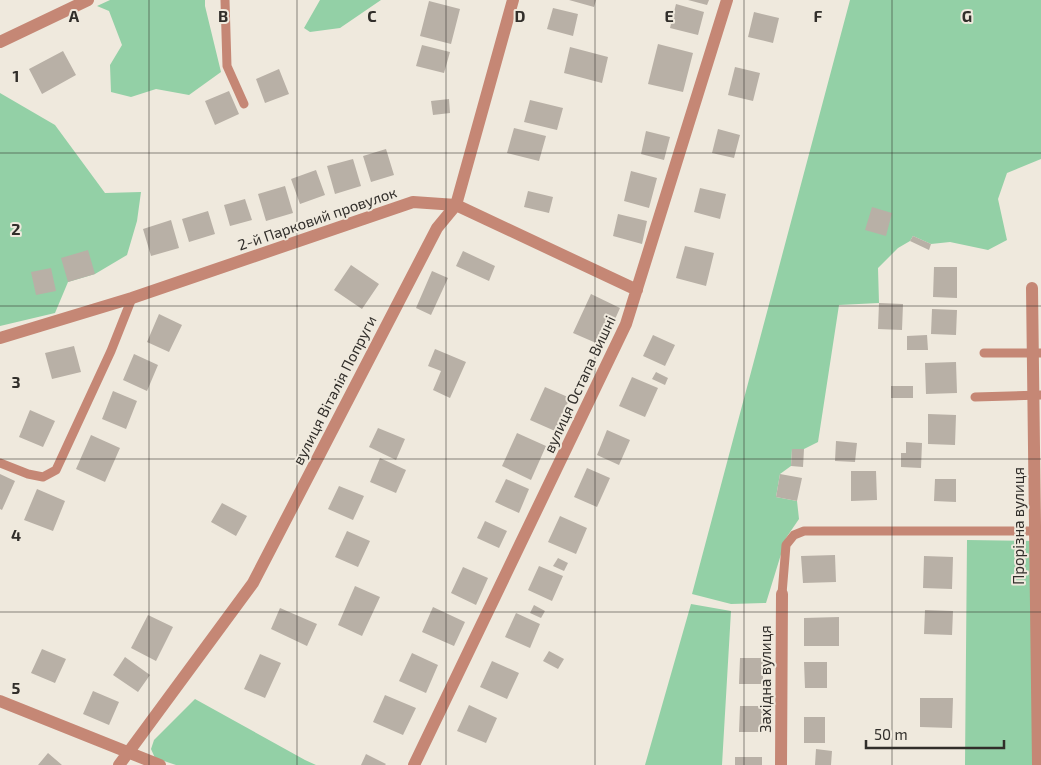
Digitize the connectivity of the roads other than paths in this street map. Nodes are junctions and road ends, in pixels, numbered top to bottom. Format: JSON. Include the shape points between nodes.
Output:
{"nodes":[{"id":1,"x":88,"y":0,"type":"edge"},
{"id":2,"x":225,"y":0,"type":"edge"},
{"id":3,"x":513,"y":0,"type":"edge"},
{"id":4,"x":727,"y":0,"type":"edge"},
{"id":5,"x":0,"y":42,"type":"edge"},
{"id":6,"x":244,"y":104,"type":"dead end"},
{"id":7,"x":456,"y":206,"type":"junction"},
{"id":8,"x":1032,"y":288,"type":"dead end"},
{"id":9,"x":637,"y":290,"type":"junction"},
{"id":10,"x":132,"y":298,"type":"junction"},
{"id":11,"x":0,"y":338,"type":"edge"},
{"id":12,"x":984,"y":353,"type":"dead end"},
{"id":13,"x":1037,"y":354,"type":"edge"},
{"id":14,"x":1037,"y":395,"type":"edge"},
{"id":15,"x":975,"y":397,"type":"dead end"},
{"id":16,"x":0,"y":463,"type":"edge"},
{"id":17,"x":1038,"y":531,"type":"edge"},
{"id":18,"x":782,"y":594,"type":"joint"},
{"id":19,"x":0,"y":701,"type":"edge"},
{"id":20,"x":129,"y":753,"type":"junction"},
{"id":21,"x":119,"y":765,"type":"edge"},
{"id":22,"x":160,"y":765,"type":"edge"},
{"id":23,"x":414,"y":765,"type":"edge"},
{"id":24,"x":781,"y":765,"type":"edge"},
{"id":25,"x":1038,"y":765,"type":"edge"}],
"edges":[{"from":1,"to":5,"type":"street"},
{"from":2,"to":6,"type":"lane","via":[[227,66]]},
{"from":3,"to":7,"type":"street","name":"вулиця Віталія Попруги"},
{"from":4,"to":9,"type":"street","name":"вулиця Остапа Вишні"},
{"from":7,"to":9,"type":"street","name":"2-й Парковий провулок"},
{"from":7,"to":10,"type":"street","name":"2-й Парковий провулок","via":[[413,202]]},
{"from":7,"to":20,"type":"street","name":"вулиця Віталія Попруги","via":[[437,228],[253,583]]},
{"from":8,"to":13,"type":"street","name":"Прорізна вулиця"},
{"from":9,"to":23,"type":"street","name":"вулиця Остапа Вишні","via":[[626,324]]},
{"from":10,"to":11,"type":"street","name":"2-й Парковий провулок"},
{"from":10,"to":16,"type":"lane","via":[[56,470],[43,477]]},
{"from":12,"to":13,"type":"lane"},
{"from":13,"to":14,"type":"street","name":"Прорізна вулиця"},
{"from":14,"to":15,"type":"lane"},
{"from":14,"to":17,"type":"street","name":"Прорізна вулиця"},
{"from":17,"to":18,"type":"lane","via":[[804,531],[794,535],[786,545]]},
{"from":17,"to":25,"type":"street","name":"Прорізна вулиця"},
{"from":18,"to":24,"type":"street","name":"Західна вулиця"},
{"from":19,"to":20,"type":"street"},
{"from":20,"to":21,"type":"street","name":"вулиця Віталія Попруги"},
{"from":20,"to":22,"type":"street"}]}
